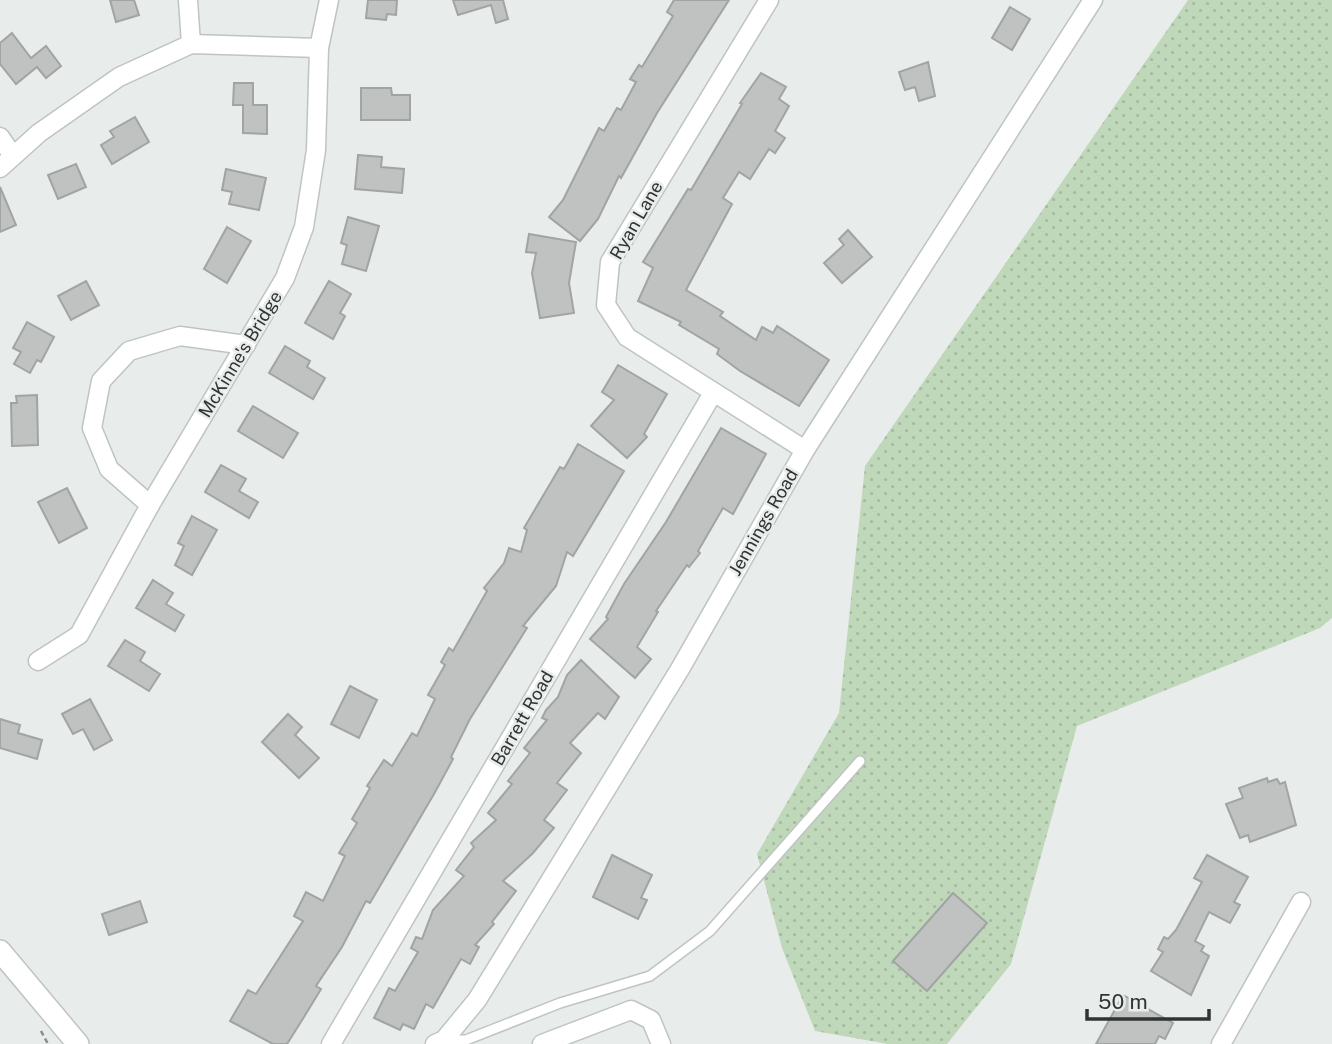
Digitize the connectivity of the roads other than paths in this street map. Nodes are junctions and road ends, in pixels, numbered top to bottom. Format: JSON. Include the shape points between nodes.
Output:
{"nodes":[{"id":1,"x":188,"y":0,"type":"edge"},
{"id":2,"x":329,"y":0,"type":"edge"},
{"id":3,"x":769,"y":0,"type":"edge"},
{"id":4,"x":1093,"y":0,"type":"edge"},
{"id":5,"x":191,"y":44,"type":"junction"},
{"id":6,"x":319,"y":48,"type":"junction"},
{"id":7,"x":0,"y":137,"type":"edge"},
{"id":8,"x":7,"y":162,"type":"edge"},
{"id":9,"x":246,"y":345,"type":"junction"},
{"id":10,"x":713,"y":393,"type":"junction"},
{"id":11,"x":805,"y":450,"type":"junction"},
{"id":12,"x":150,"y":505,"type":"junction"},
{"id":13,"x":38,"y":661,"type":"dead end"},
{"id":14,"x":860,"y":761,"type":"dead end"},
{"id":15,"x":1301,"y":902,"type":"dead end"},
{"id":16,"x":0,"y":951,"type":"edge"},
{"id":17,"x":440,"y":1042,"type":"edge"},
{"id":18,"x":78,"y":1044,"type":"edge"},
{"id":19,"x":331,"y":1044,"type":"edge"},
{"id":20,"x":542,"y":1044,"type":"edge"},
{"id":21,"x":661,"y":1044,"type":"edge"},
{"id":22,"x":1221,"y":1044,"type":"edge"}],
"edges":[{"from":1,"to":5,"type":"street"},
{"from":2,"to":6,"type":"street","name":"McKinne's Bridge"},
{"from":3,"to":10,"type":"street","name":"Ryan Lane","via":[[610,262],[607,305],[626,337]]},
{"from":4,"to":11,"type":"street","name":"Jennings Road"},
{"from":5,"to":6,"type":"street"},
{"from":5,"to":8,"type":"street","via":[[118,77],[39,133]]},
{"from":6,"to":9,"type":"street","name":"McKinne's Bridge","via":[[316,150],[304,227],[285,278]]},
{"from":7,"to":8,"type":"street"},
{"from":9,"to":12,"type":"street","name":"McKinne's Bridge"},
{"from":9,"to":12,"type":"street","via":[[180,336],[129,351],[101,381],[92,428],[109,469]]},
{"from":10,"to":11,"type":"street","name":"Ryan Lane"},
{"from":10,"to":19,"type":"street","name":"Barrett Road"},
{"from":11,"to":17,"type":"street","name":"Jennings Road","via":[[665,693],[477,1000]]},
{"from":12,"to":13,"type":"street","name":"McKinne's Bridge","via":[[79,635]]},
{"from":14,"to":17,"type":"lane","via":[[710,931],[650,976],[560,1003],[466,1040]]},
{"from":15,"to":22,"type":"street"},
{"from":16,"to":18,"type":"street"},
{"from":20,"to":21,"type":"street","via":[[631,1010],[651,1020]]}]}
